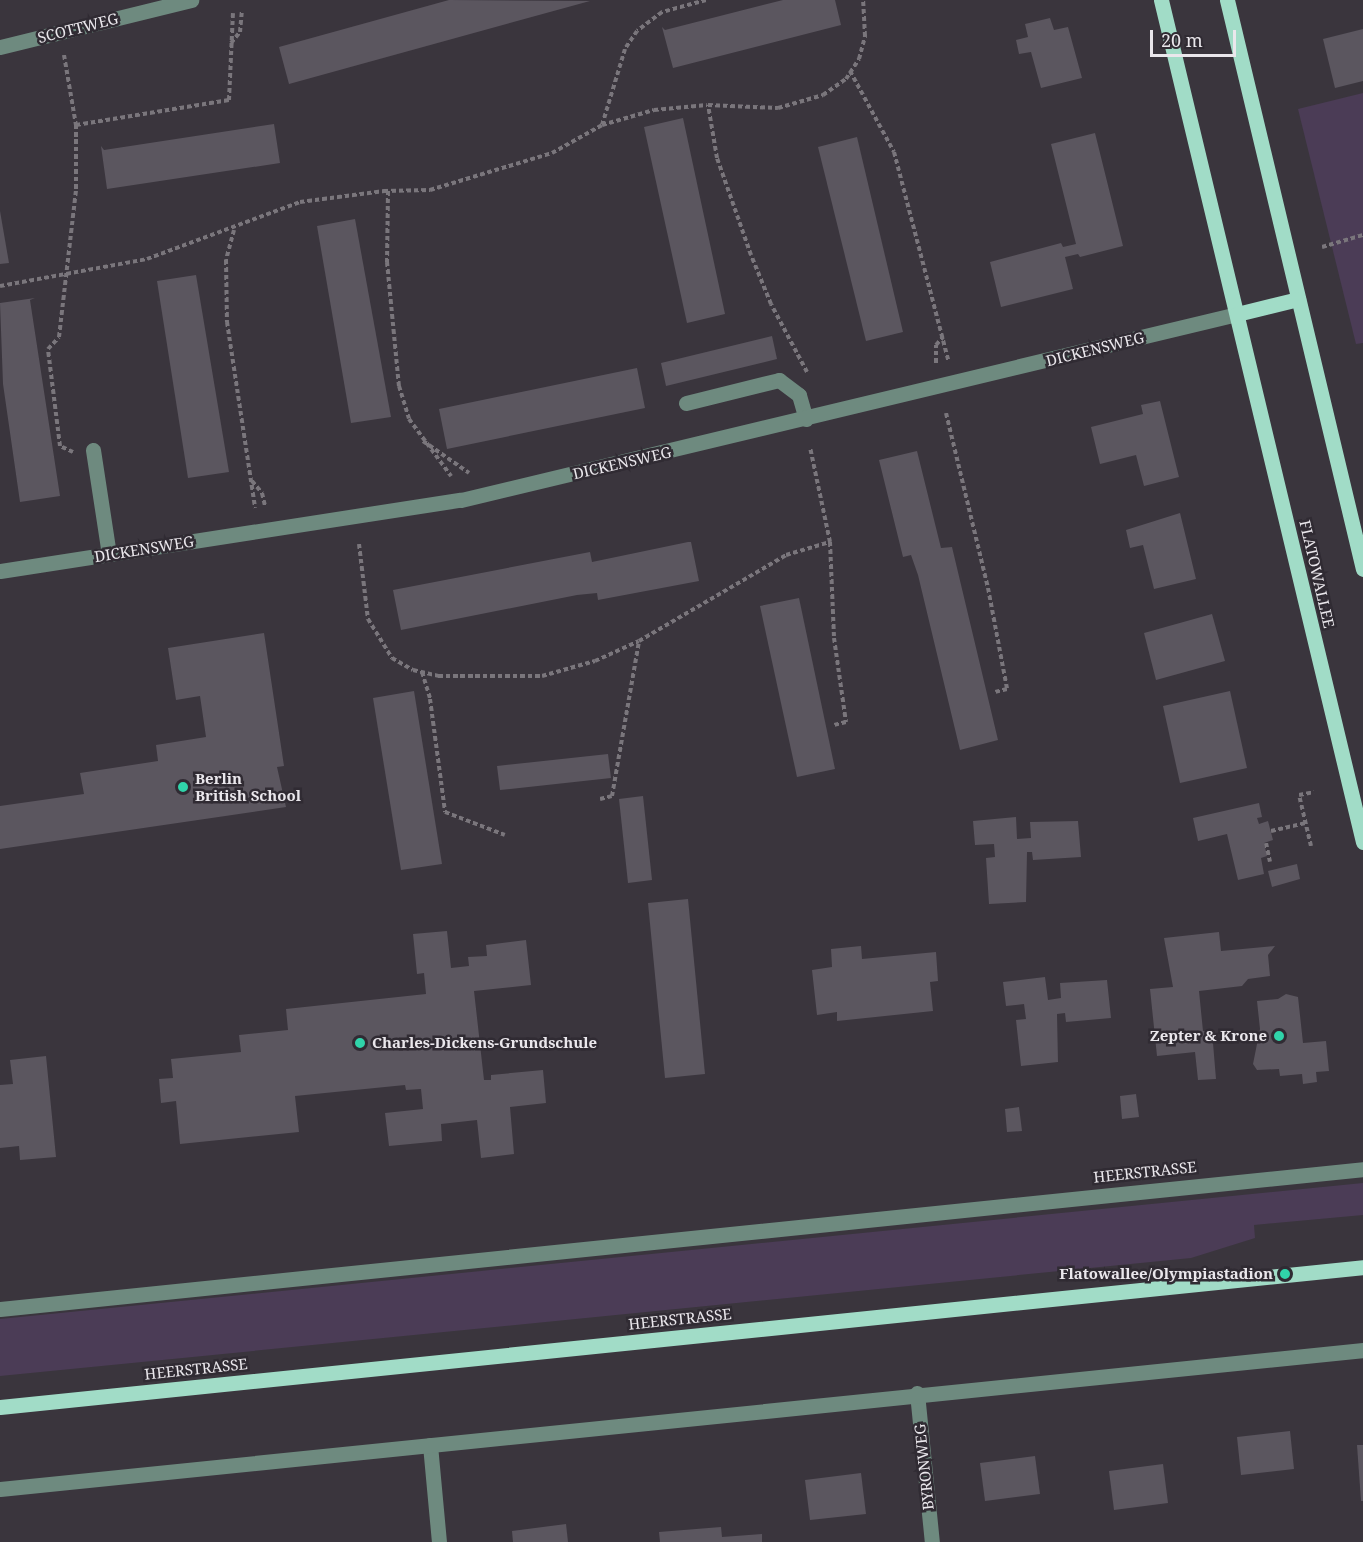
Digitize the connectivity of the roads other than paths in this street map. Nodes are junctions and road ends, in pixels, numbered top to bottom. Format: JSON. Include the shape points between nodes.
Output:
{"nodes":[{"id":1,"x":191,"y":0,"type":"edge"},
{"id":2,"x":1161,"y":0,"type":"edge"},
{"id":3,"x":1227,"y":0,"type":"edge"},
{"id":4,"x":0,"y":47,"type":"edge"},
{"id":5,"x":1298,"y":299,"type":"junction"},
{"id":6,"x":1237,"y":314,"type":"junction"},
{"id":7,"x":686,"y":403,"type":"dead end"},
{"id":8,"x":806,"y":419,"type":"junction"},
{"id":9,"x":86,"y":452,"type":"road end"},
{"id":10,"x":109,"y":554,"type":"junction"},
{"id":11,"x":1363,"y":569,"type":"edge"},
{"id":12,"x":0,"y":571,"type":"edge"},
{"id":13,"x":1363,"y":842,"type":"edge"},
{"id":14,"x":1363,"y":1169,"type":"edge"},
{"id":15,"x":1363,"y":1267,"type":"edge"},
{"id":16,"x":0,"y":1309,"type":"edge"},
{"id":17,"x":1363,"y":1350,"type":"edge"},
{"id":18,"x":916,"y":1393,"type":"junction"},
{"id":19,"x":0,"y":1407,"type":"edge"},
{"id":20,"x":430,"y":1445,"type":"junction"},
{"id":21,"x":0,"y":1489,"type":"edge"},
{"id":22,"x":439,"y":1542,"type":"edge"},
{"id":23,"x":932,"y":1542,"type":"edge"}],
"edges":[{"from":1,"to":4,"type":"street","name":"SCOTTWEG"},
{"from":2,"to":6,"type":"main road","name":"FLATOWALLEE"},
{"from":3,"to":5,"type":"main road"},
{"from":5,"to":6,"type":"main road"},
{"from":5,"to":11,"type":"main road"},
{"from":6,"to":8,"type":"street","name":"DICKENSWEG"},
{"from":6,"to":13,"type":"main road","name":"FLATOWALLEE"},
{"from":7,"to":8,"type":"street","via":[[779,380],[799,396]]},
{"from":8,"to":10,"type":"street","name":"DICKENSWEG","via":[[461,500]]},
{"from":9,"to":10,"type":"street"},
{"from":10,"to":12,"type":"street","name":"DICKENSWEG"},
{"from":14,"to":16,"type":"street","name":"HEERSTRASSE"},
{"from":15,"to":19,"type":"main road","name":"HEERSTRASSE"},
{"from":17,"to":18,"type":"street"},
{"from":18,"to":20,"type":"street"},
{"from":18,"to":23,"type":"street","name":"BYRONWEG"},
{"from":20,"to":21,"type":"street"},
{"from":20,"to":22,"type":"street"}]}
